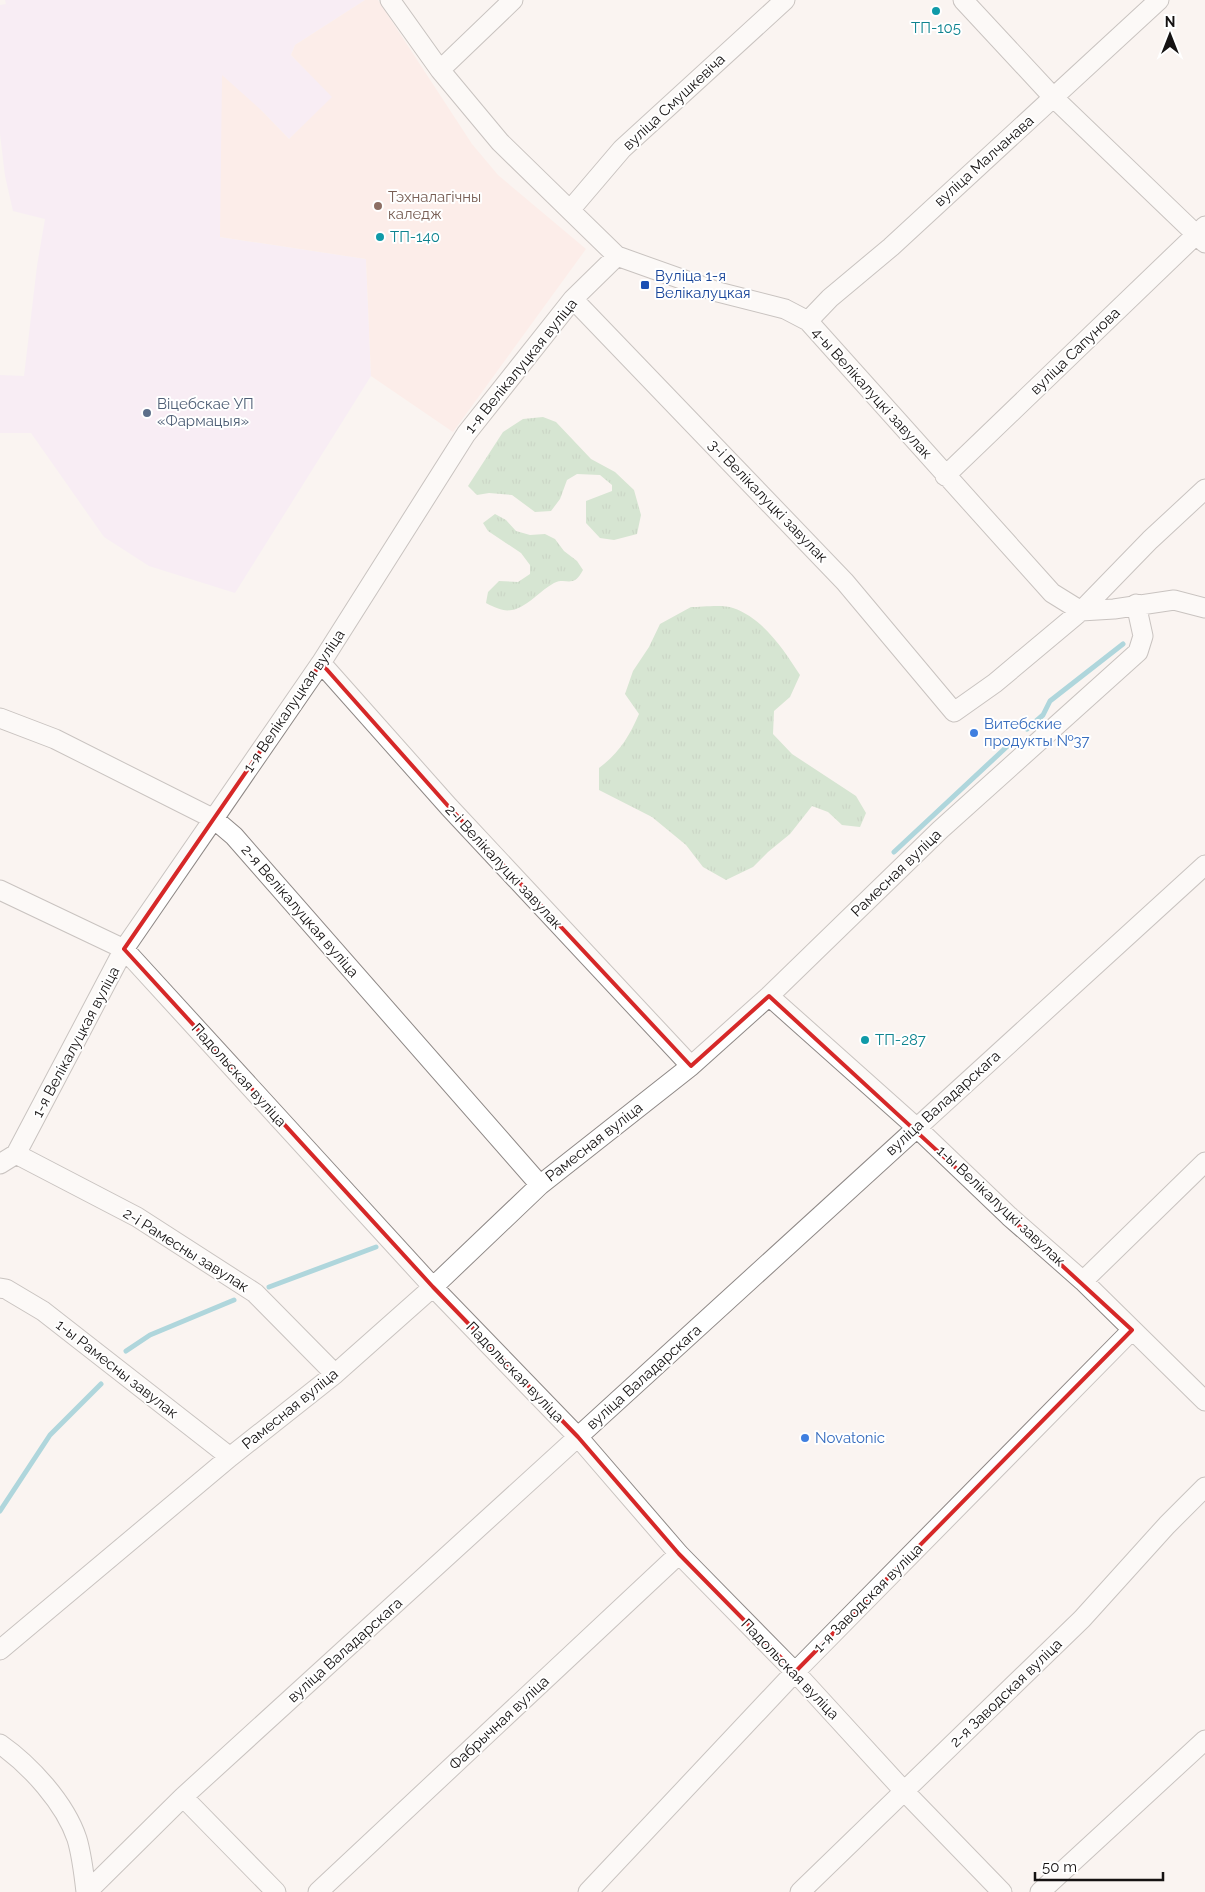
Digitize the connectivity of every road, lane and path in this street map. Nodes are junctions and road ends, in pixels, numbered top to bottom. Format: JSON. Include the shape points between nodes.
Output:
{"nodes":[{"id":1,"x":390,"y":0,"type":"edge"},
{"id":2,"x":513,"y":0,"type":"edge"},
{"id":3,"x":784,"y":0,"type":"edge"},
{"id":4,"x":963,"y":0,"type":"edge"},
{"id":5,"x":1159,"y":0,"type":"edge"},
{"id":6,"x":440,"y":70,"type":"junction"},
{"id":7,"x":1054,"y":98,"type":"junction"},
{"id":8,"x":570,"y":210,"type":"junction"},
{"id":9,"x":1202,"y":235,"type":"edge"},
{"id":10,"x":616,"y":256,"type":"junction"},
{"id":11,"x":573,"y":300,"type":"junction"},
{"id":12,"x":808,"y":321,"type":"junction"},
{"id":13,"x":945,"y":476,"type":"junction"},
{"id":14,"x":1205,"y":489,"type":"edge"},
{"id":15,"x":1136,"y":604,"type":"junction"},
{"id":16,"x":1205,"y":608,"type":"edge"},
{"id":17,"x":1081,"y":611,"type":"junction"},
{"id":18,"x":321,"y":664,"type":"junction"},
{"id":19,"x":0,"y":718,"type":"edge"},
{"id":20,"x":214,"y":818,"type":"junction"},
{"id":21,"x":1205,"y":865,"type":"edge"},
{"id":22,"x":0,"y":890,"type":"edge"},
{"id":23,"x":124,"y":949,"type":"junction"},
{"id":24,"x":769,"y":996,"type":"junction"},
{"id":25,"x":691,"y":1066,"type":"junction"},
{"id":26,"x":917,"y":1128,"type":"junction"},
{"id":27,"x":16,"y":1154,"type":"junction"},
{"id":28,"x":1205,"y":1162,"type":"edge"},
{"id":29,"x":0,"y":1164,"type":"edge"},
{"id":30,"x":540,"y":1185,"type":"junction"},
{"id":31,"x":1083,"y":1281,"type":"junction"},
{"id":32,"x":433,"y":1287,"type":"junction"},
{"id":33,"x":0,"y":1288,"type":"edge"},
{"id":34,"x":1132,"y":1330,"type":"junction"},
{"id":35,"x":335,"y":1374,"type":"junction"},
{"id":36,"x":1205,"y":1401,"type":"edge"},
{"id":37,"x":578,"y":1437,"type":"junction"},
{"id":38,"x":230,"y":1457,"type":"junction"},
{"id":39,"x":1205,"y":1487,"type":"edge"},
{"id":40,"x":679,"y":1554,"type":"junction"},
{"id":41,"x":0,"y":1650,"type":"edge"},
{"id":42,"x":795,"y":1672,"type":"junction"},
{"id":43,"x":1205,"y":1740,"type":"edge"},
{"id":44,"x":0,"y":1744,"type":"edge"},
{"id":45,"x":904,"y":1791,"type":"junction"},
{"id":46,"x":183,"y":1798,"type":"junction"},
{"id":47,"x":86,"y":1892,"type":"edge"},
{"id":48,"x":276,"y":1892,"type":"edge"},
{"id":49,"x":318,"y":1892,"type":"edge"},
{"id":50,"x":588,"y":1892,"type":"edge"},
{"id":51,"x":800,"y":1892,"type":"edge"},
{"id":52,"x":1002,"y":1892,"type":"edge"},
{"id":53,"x":1040,"y":1892,"type":"edge"}],
"edges":[{"from":1,"to":6,"type":"street","name":"4-ы Велікалуцкі завулак"},
{"from":2,"to":6,"type":"street"},
{"from":3,"to":8,"type":"street","name":"вуліца Смушкевіча","via":[[622,149]]},
{"from":4,"to":7,"type":"street"},
{"from":5,"to":7,"type":"street","name":"вуліца Малчанава"},
{"from":6,"to":8,"type":"street","name":"4-ы Велікалуцкі завулак","via":[[500,142]]},
{"from":7,"to":9,"type":"street"},
{"from":7,"to":12,"type":"street","name":"вуліца Малчанава"},
{"from":8,"to":10,"type":"street","name":"4-ы Велікалуцкі завулак"},
{"from":9,"to":13,"type":"street","name":"вуліца Сапунова"},
{"from":10,"to":11,"type":"street","name":"1-я Велікалуцкая вуліца"},
{"from":10,"to":12,"type":"street","name":"4-ы Велікалуцкі завулак","via":[[718,292],[786,308]]},
{"from":11,"to":17,"type":"street","name":"3-і Велікалуцкі завулак","via":[[845,582],[954,712],[995,683]]},
{"from":11,"to":18,"type":"street","name":"1-я Велікалуцкая вуліца","via":[[466,434]]},
{"from":12,"to":13,"type":"street","name":"4-ы Велікалуцкі завулак"},
{"from":13,"to":17,"type":"street","name":"4-ы Велікалуцкі завулак","via":[[1052,594]]},
{"from":14,"to":17,"type":"street"},
{"from":15,"to":16,"type":"street","via":[[1174,600]]},
{"from":15,"to":17,"type":"street"},
{"from":15,"to":24,"type":"street","name":"Рамесная вуліца","via":[[1143,636],[1138,652],[940,830]]},
{"from":18,"to":20,"type":"street","name":"1-я Велікалуцкая вуліца"},
{"from":18,"to":25,"type":"street","name":"2-і Велікалуцкі завулак","via":[[449,808]]},
{"from":19,"to":20,"type":"street","name":"2-я Велікалуцкая вуліца","via":[[55,739]]},
{"from":20,"to":23,"type":"street","name":"1-я Велікалуцкая вуліца"},
{"from":20,"to":30,"type":"street","name":"2-я Велікалуцкая вуліца","via":[[234,836]]},
{"from":21,"to":26,"type":"street","name":"вуліца Валадарскага"},
{"from":22,"to":23,"type":"street","name":"Падольская вуліца"},
{"from":23,"to":27,"type":"street","name":"1-я Велікалуцкая вуліца"},
{"from":23,"to":32,"type":"street","name":"Падольская вуліца"},
{"from":24,"to":25,"type":"street","name":"Рамесная вуліца"},
{"from":24,"to":26,"type":"street","name":"1-ы Велікалуцкі завулак"},
{"from":25,"to":30,"type":"street","name":"Рамесная вуліца"},
{"from":26,"to":31,"type":"street","name":"1-ы Велікалуцкі завулак"},
{"from":26,"to":37,"type":"street","name":"вуліца Валадарскага"},
{"from":27,"to":29,"type":"street"},
{"from":27,"to":35,"type":"street","name":"2-і Рамесны завулак","via":[[136,1217],[255,1293]]},
{"from":28,"to":31,"type":"street"},
{"from":30,"to":32,"type":"street","name":"Рамесная вуліца"},
{"from":31,"to":34,"type":"street","name":"1-ы Велікалуцкі завулак"},
{"from":32,"to":35,"type":"street","name":"Рамесная вуліца"},
{"from":32,"to":37,"type":"street","name":"Падольская вуліца"},
{"from":33,"to":38,"type":"street","name":"1-ы Рамесны завулак","via":[[43,1311]]},
{"from":34,"to":36,"type":"street","name":"1-ы Велікалуцкі завулак"},
{"from":34,"to":42,"type":"street","name":"1-я Заводская вуліца"},
{"from":35,"to":38,"type":"street","name":"Рамесная вуліца"},
{"from":37,"to":40,"type":"street","name":"Падольская вуліца"},
{"from":37,"to":46,"type":"street","name":"вуліца Валадарскага"},
{"from":38,"to":41,"type":"street","name":"Рамесная вуліца"},
{"from":39,"to":45,"type":"street","name":"2-я Заводская вуліца","via":[[1082,1619]]},
{"from":40,"to":42,"type":"street","name":"Падольская вуліца"},
{"from":40,"to":49,"type":"street","name":"Фабрычная вуліца"},
{"from":42,"to":45,"type":"street","name":"Падольская вуліца"},
{"from":42,"to":50,"type":"street","name":"1-я Заводская вуліца"},
{"from":43,"to":53,"type":"street"},
{"from":44,"to":47,"type":"street","via":[[42,1782],[68,1820],[81,1856]]},
{"from":45,"to":51,"type":"street","name":"2-я Заводская вуліца"},
{"from":45,"to":52,"type":"street","name":"Падольская вуліца"},
{"from":46,"to":47,"type":"street","name":"вуліца Валадарскага"},
{"from":46,"to":48,"type":"street"}]}
